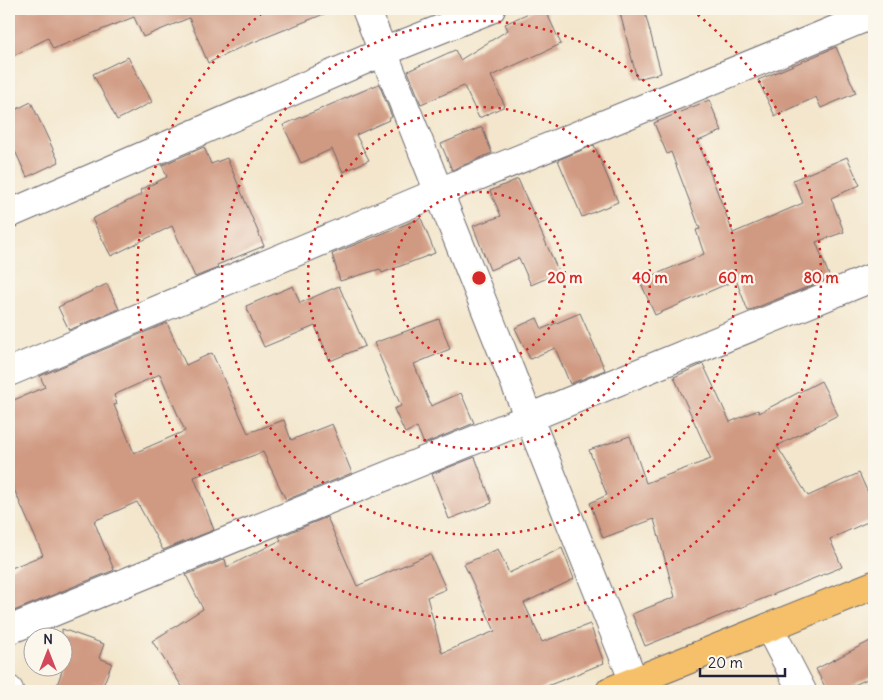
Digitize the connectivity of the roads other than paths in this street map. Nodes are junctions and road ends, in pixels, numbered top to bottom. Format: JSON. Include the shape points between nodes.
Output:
{"nodes":[{"id":1,"x":366,"y":9,"type":"edge"},
{"id":2,"x":491,"y":9,"type":"edge"},
{"id":3,"x":874,"y":14,"type":"edge"},
{"id":4,"x":383,"y":52,"type":"junction"},
{"id":5,"x":439,"y":192,"type":"junction"},
{"id":6,"x":9,"y":214,"type":"edge"},
{"id":7,"x":874,"y":277,"type":"edge"},
{"id":8,"x":9,"y":372,"type":"edge"},
{"id":9,"x":528,"y":417,"type":"junction"},
{"id":10,"x":874,"y":584,"type":"edge"},
{"id":11,"x":769,"y":627,"type":"junction"},
{"id":12,"x":9,"y":630,"type":"edge"},
{"id":13,"x":622,"y":686,"type":"edge"},
{"id":14,"x":802,"y":691,"type":"edge"}],
"edges":[{"from":1,"to":4,"type":"street"},
{"from":2,"to":4,"type":"street"},
{"from":3,"to":5,"type":"street"},
{"from":4,"to":5,"type":"street"},
{"from":4,"to":6,"type":"street"},
{"from":5,"to":8,"type":"street"},
{"from":5,"to":9,"type":"street"},
{"from":7,"to":9,"type":"street"},
{"from":9,"to":12,"type":"street"},
{"from":9,"to":13,"type":"street"},
{"from":10,"to":11,"type":"main road"},
{"from":11,"to":13,"type":"main road"},
{"from":11,"to":14,"type":"street"}]}
